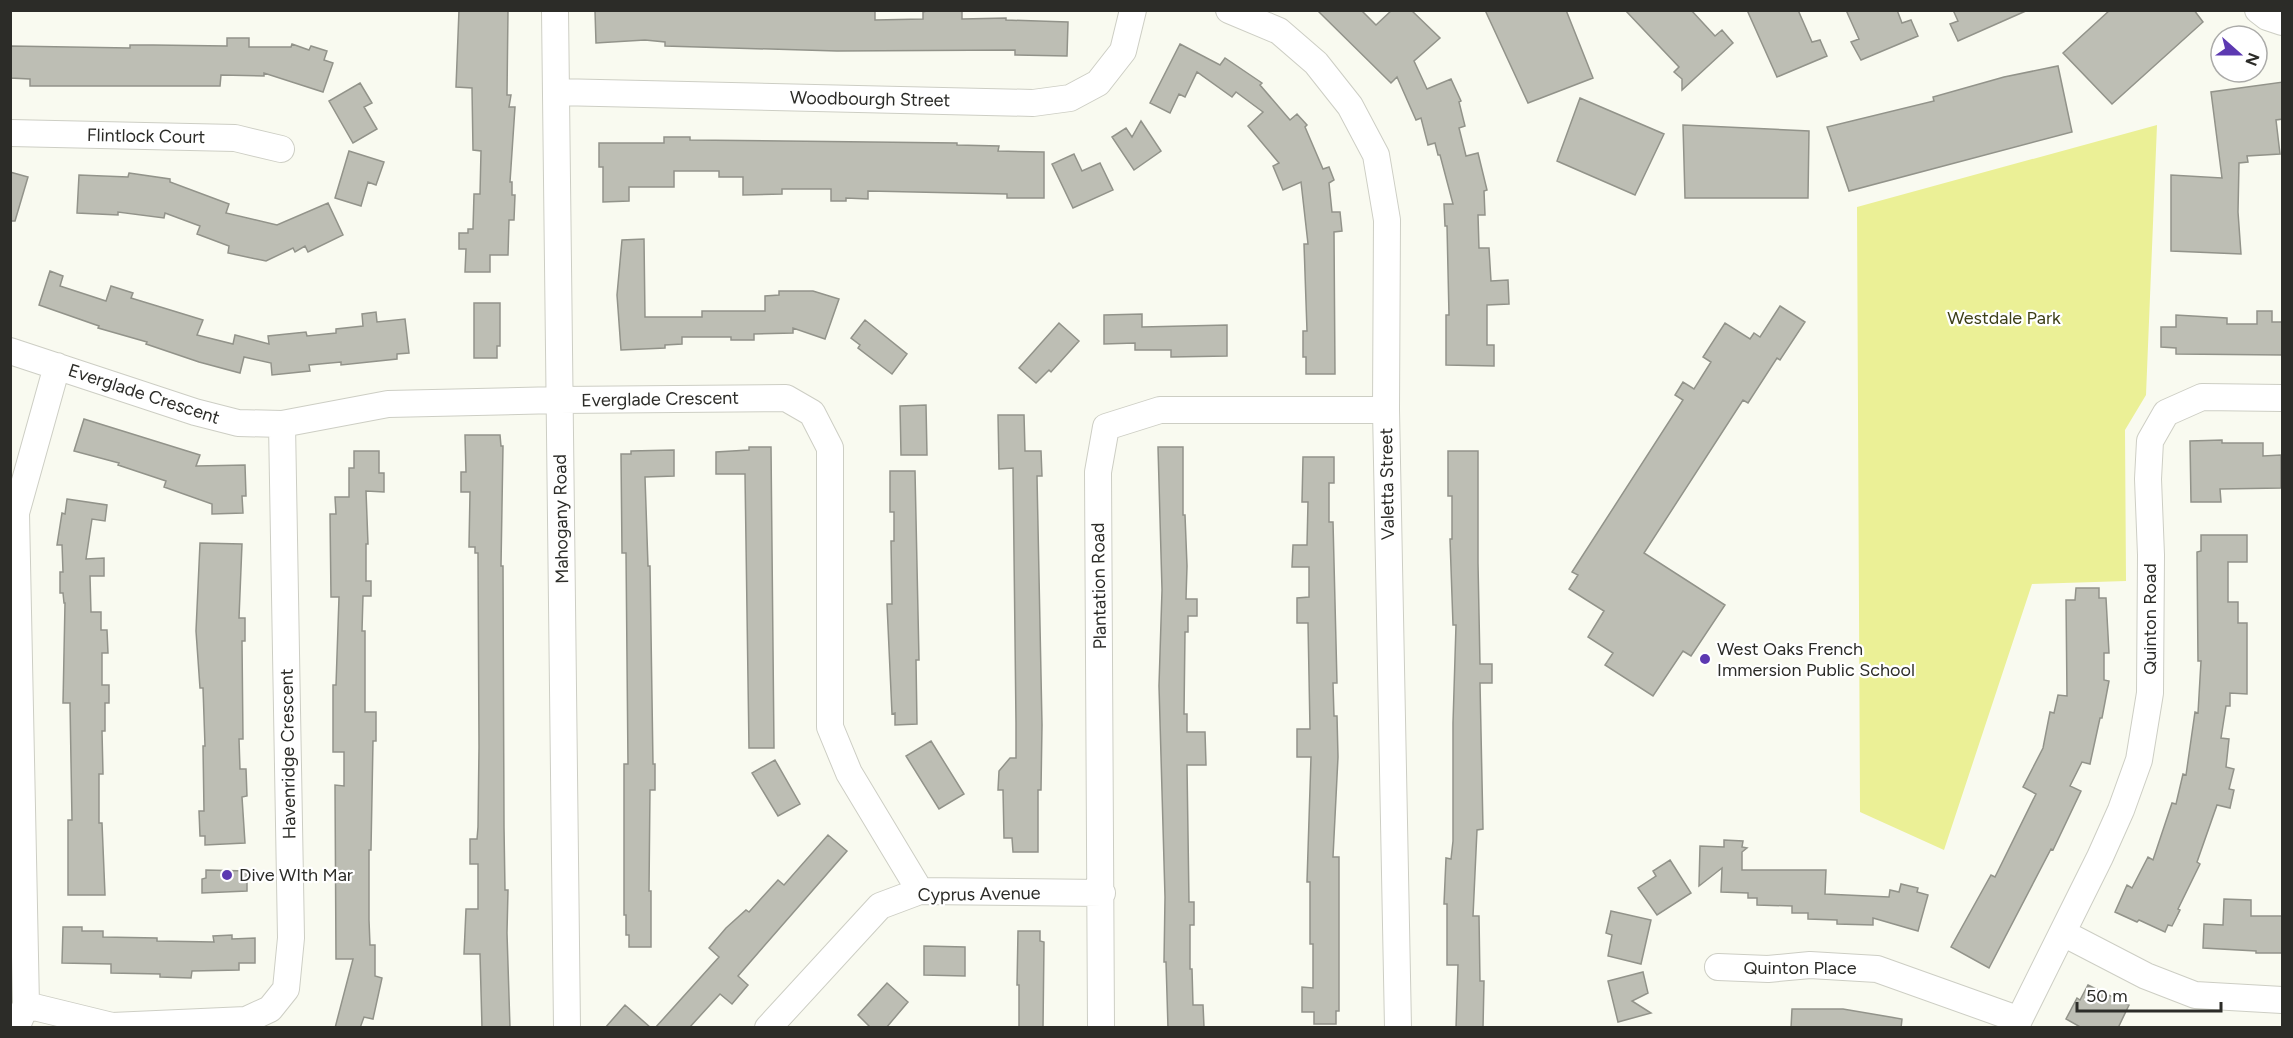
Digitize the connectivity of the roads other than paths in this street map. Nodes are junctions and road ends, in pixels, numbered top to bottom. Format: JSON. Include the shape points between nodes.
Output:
{"nodes":[{"id":1,"x":555,"y":10,"type":"edge"},
{"id":2,"x":1133,"y":10,"type":"edge"},
{"id":3,"x":1229,"y":10,"type":"edge"},
{"id":4,"x":2258,"y":10,"type":"edge"},
{"id":5,"x":2283,"y":22,"type":"edge"},
{"id":6,"x":556,"y":92,"type":"junction"},
{"id":7,"x":10,"y":133,"type":"edge"},
{"id":8,"x":281,"y":149,"type":"dead end"},
{"id":9,"x":10,"y":351,"type":"edge"},
{"id":10,"x":57,"y":366,"type":"junction"},
{"id":11,"x":2283,"y":398,"type":"edge"},
{"id":12,"x":560,"y":400,"type":"junction"},
{"id":13,"x":1386,"y":410,"type":"junction"},
{"id":14,"x":282,"y":424,"type":"junction"},
{"id":15,"x":920,"y":891,"type":"junction"},
{"id":16,"x":1102,"y":893,"type":"junction"},
{"id":17,"x":2063,"y":933,"type":"junction"},
{"id":18,"x":1718,"y":967,"type":"dead end"},
{"id":19,"x":2283,"y":1000,"type":"edge"},
{"id":20,"x":21,"y":1016,"type":"edge"},
{"id":21,"x":2016,"y":1023,"type":"edge"},
{"id":22,"x":567,"y":1028,"type":"edge"},
{"id":23,"x":768,"y":1028,"type":"edge"},
{"id":24,"x":1101,"y":1028,"type":"edge"},
{"id":25,"x":1398,"y":1028,"type":"edge"}],
"edges":[{"from":1,"to":6,"type":"street","name":"Mahogany Road"},
{"from":2,"to":6,"type":"street","name":"Woodbourgh Street","via":[[1124,51],[1098,83],[1070,98],[1033,103]]},
{"from":3,"to":13,"type":"street","name":"Valetta Street","via":[[1279,31],[1316,63],[1350,105],[1376,155],[1387,220]]},
{"from":4,"to":5,"type":"street"},
{"from":6,"to":12,"type":"street","name":"Mahogany Road"},
{"from":7,"to":8,"type":"street","name":"Flintlock Court","via":[[235,138]]},
{"from":9,"to":10,"type":"street","name":"Everglade Crescent"},
{"from":10,"to":14,"type":"street","name":"Everglade Crescent","via":[[195,412],[238,423]]},
{"from":10,"to":20,"type":"street","via":[[16,513]]},
{"from":11,"to":17,"type":"street","name":"Quinton Road","via":[[2202,397],[2166,412],[2151,441],[2150,693],[2139,760],[2121,810]]},
{"from":12,"to":14,"type":"street","name":"Everglade Crescent","via":[[388,404]]},
{"from":12,"to":15,"type":"street","name":"Everglade Crescent","via":[[786,398],[812,413],[830,448],[830,727],[849,773]]},
{"from":12,"to":22,"type":"street","name":"Mahogany Road"},
{"from":13,"to":16,"type":"street","name":"Plantation Road","via":[[1160,411],[1106,427],[1098,472]]},
{"from":13,"to":25,"type":"street","name":"Valetta Street"},
{"from":14,"to":20,"type":"street","name":"Havenridge Crescent","via":[[291,938],[286,989],[270,1010],[246,1020],[112,1026]]},
{"from":15,"to":16,"type":"street","name":"Cyprus Avenue"},
{"from":15,"to":23,"type":"street","name":"Cyprus Avenue","via":[[880,906]]},
{"from":16,"to":24,"type":"street","name":"Plantation Road"},
{"from":17,"to":19,"type":"street","via":[[2146,976],[2195,995]]},
{"from":17,"to":21,"type":"street","name":"Quinton Road"},
{"from":18,"to":21,"type":"street","name":"Quinton Place","via":[[1877,969]]}]}
